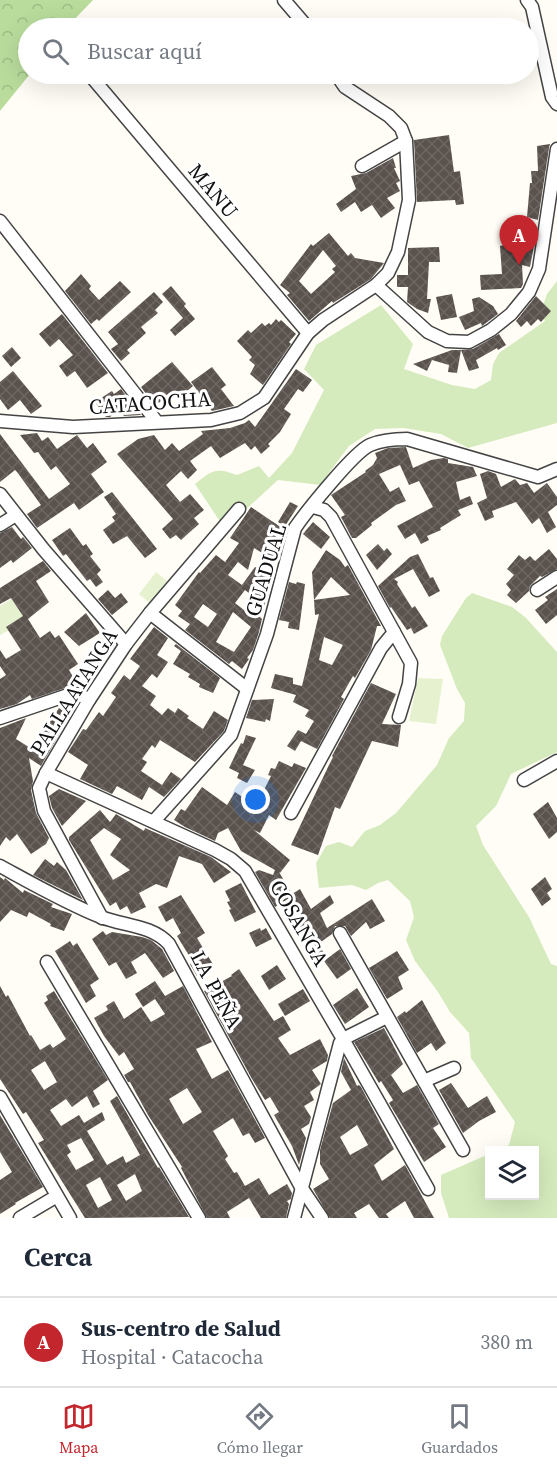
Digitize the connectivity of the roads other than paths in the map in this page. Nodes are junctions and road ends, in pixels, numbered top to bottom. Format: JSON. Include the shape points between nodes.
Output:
{"nodes":[{"id":1,"x":284,"y":0,"type":"edge"},
{"id":2,"x":527,"y":0,"type":"edge"},
{"id":3,"x":301,"y":18,"type":"edge"},
{"id":4,"x":534,"y":18,"type":"edge"},
{"id":5,"x":539,"y":38,"type":"edge"},
{"id":6,"x":97,"y":84,"type":"edge"},
{"id":7,"x":343,"y":84,"type":"edge"},
{"id":8,"x":557,"y":104,"type":"edge"},
{"id":9,"x":406,"y":141,"type":"junction"},
{"id":10,"x":557,"y":149,"type":"edge"},
{"id":11,"x":362,"y":166,"type":"dead end"},
{"id":12,"x":0,"y":221,"type":"edge"},
{"id":13,"x":376,"y":285,"type":"junction"},
{"id":14,"x":308,"y":333,"type":"junction"},
{"id":15,"x":0,"y":421,"type":"edge"},
{"id":16,"x":157,"y":422,"type":"junction"},
{"id":17,"x":557,"y":469,"type":"edge"},
{"id":18,"x":0,"y":494,"type":"edge"},
{"id":19,"x":313,"y":507,"type":"junction"},
{"id":20,"x":239,"y":509,"type":"dead end"},
{"id":21,"x":16,"y":515,"type":"junction"},
{"id":22,"x":0,"y":525,"type":"edge"},
{"id":23,"x":557,"y":577,"type":"edge"},
{"id":24,"x":537,"y":590,"type":"dead end"},
{"id":25,"x":150,"y":613,"type":"junction"},
{"id":26,"x":394,"y":632,"type":"junction"},
{"id":27,"x":126,"y":644,"type":"junction"},
{"id":28,"x":246,"y":688,"type":"junction"},
{"id":29,"x":89,"y":700,"type":"junction"},
{"id":30,"x":399,"y":717,"type":"dead end"},
{"id":31,"x":0,"y":718,"type":"edge"},
{"id":32,"x":557,"y":761,"type":"edge"},
{"id":33,"x":46,"y":773,"type":"junction"},
{"id":34,"x":524,"y":780,"type":"dead end"},
{"id":35,"x":291,"y":813,"type":"dead end"},
{"id":36,"x":154,"y":821,"type":"junction"},
{"id":37,"x":0,"y":866,"type":"edge"},
{"id":38,"x":102,"y":918,"type":"junction"},
{"id":39,"x":340,"y":933,"type":"dead end"},
{"id":40,"x":47,"y":962,"type":"dead end"},
{"id":41,"x":387,"y":1017,"type":"junction"},
{"id":42,"x":344,"y":1039,"type":"junction"},
{"id":43,"x":454,"y":1068,"type":"dead end"},
{"id":44,"x":423,"y":1081,"type":"junction"},
{"id":45,"x":0,"y":1097,"type":"edge"},
{"id":46,"x":463,"y":1150,"type":"dead end"},
{"id":47,"x":301,"y":1187,"type":"junction"},
{"id":48,"x":428,"y":1189,"type":"dead end"},
{"id":49,"x":57,"y":1196,"type":"junction"},
{"id":50,"x":20,"y":1218,"type":"edge"},
{"id":51,"x":70,"y":1218,"type":"edge"},
{"id":52,"x":200,"y":1218,"type":"edge"},
{"id":53,"x":294,"y":1218,"type":"edge"},
{"id":54,"x":322,"y":1218,"type":"edge"}],
"edges":[{"from":1,"to":3,"type":"street"},
{"from":2,"to":4,"type":"street"},
{"from":5,"to":8,"type":"street"},
{"from":6,"to":14,"type":"street","name":"MANU"},
{"from":7,"to":9,"type":"street","via":[[395,122]]},
{"from":9,"to":11,"type":"street"},
{"from":9,"to":13,"type":"street","via":[[409,200],[405,226],[388,273]]},
{"from":10,"to":13,"type":"street","via":[[539,269],[530,292],[491,330],[469,342],[447,341],[428,332]]},
{"from":12,"to":16,"type":"street"},
{"from":13,"to":14,"type":"street","name":"CATACOCHA"},
{"from":14,"to":16,"type":"street","name":"CATACOCHA","via":[[264,398],[240,413],[211,420]]},
{"from":15,"to":16,"type":"street","name":"CATACOCHA","via":[[73,427]]},
{"from":17,"to":19,"type":"street","name":"GUADUAL","via":[[538,477],[407,438],[386,440],[354,456]]},
{"from":18,"to":21,"type":"street"},
{"from":19,"to":26,"type":"street","via":[[331,517]]},
{"from":19,"to":28,"type":"street","name":"GUADUAL","via":[[296,528],[267,634]]},
{"from":20,"to":25,"type":"street","name":"PALLAATANGA"},
{"from":21,"to":22,"type":"street"},
{"from":21,"to":27,"type":"street"},
{"from":23,"to":24,"type":"street"},
{"from":25,"to":27,"type":"street","name":"PALLAATANGA"},
{"from":25,"to":28,"type":"street"},
{"from":26,"to":30,"type":"street","via":[[411,663]]},
{"from":26,"to":35,"type":"street","via":[[381,648]]},
{"from":27,"to":29,"type":"street","name":"PALLAATANGA"},
{"from":28,"to":36,"type":"street","name":"GUADUAL","via":[[231,735]]},
{"from":29,"to":31,"type":"street","via":[[80,694],[68,695]]},
{"from":29,"to":33,"type":"street","name":"PALLAATANGA"},
{"from":32,"to":34,"type":"street"},
{"from":33,"to":36,"type":"street","name":"COSANGA"},
{"from":33,"to":38,"type":"street","name":"PALLAATANGA","via":[[39,788],[44,811]]},
{"from":36,"to":42,"type":"street","name":"COSANGA","via":[[231,859],[245,871]]},
{"from":37,"to":38,"type":"street","name":"LA PEÑA"},
{"from":38,"to":47,"type":"street","name":"LA PEÑA","via":[[151,931],[170,944]]},
{"from":39,"to":41,"type":"street"},
{"from":40,"to":52,"type":"street"},
{"from":41,"to":42,"type":"street"},
{"from":41,"to":44,"type":"street"},
{"from":42,"to":47,"type":"street","via":[[338,1048]]},
{"from":42,"to":48,"type":"street","name":"COSANGA"},
{"from":43,"to":44,"type":"street"},
{"from":44,"to":46,"type":"street"},
{"from":45,"to":49,"type":"street"},
{"from":47,"to":53,"type":"street"},
{"from":47,"to":54,"type":"street","name":"LA PEÑA"},
{"from":49,"to":50,"type":"street"},
{"from":49,"to":51,"type":"street"}]}
